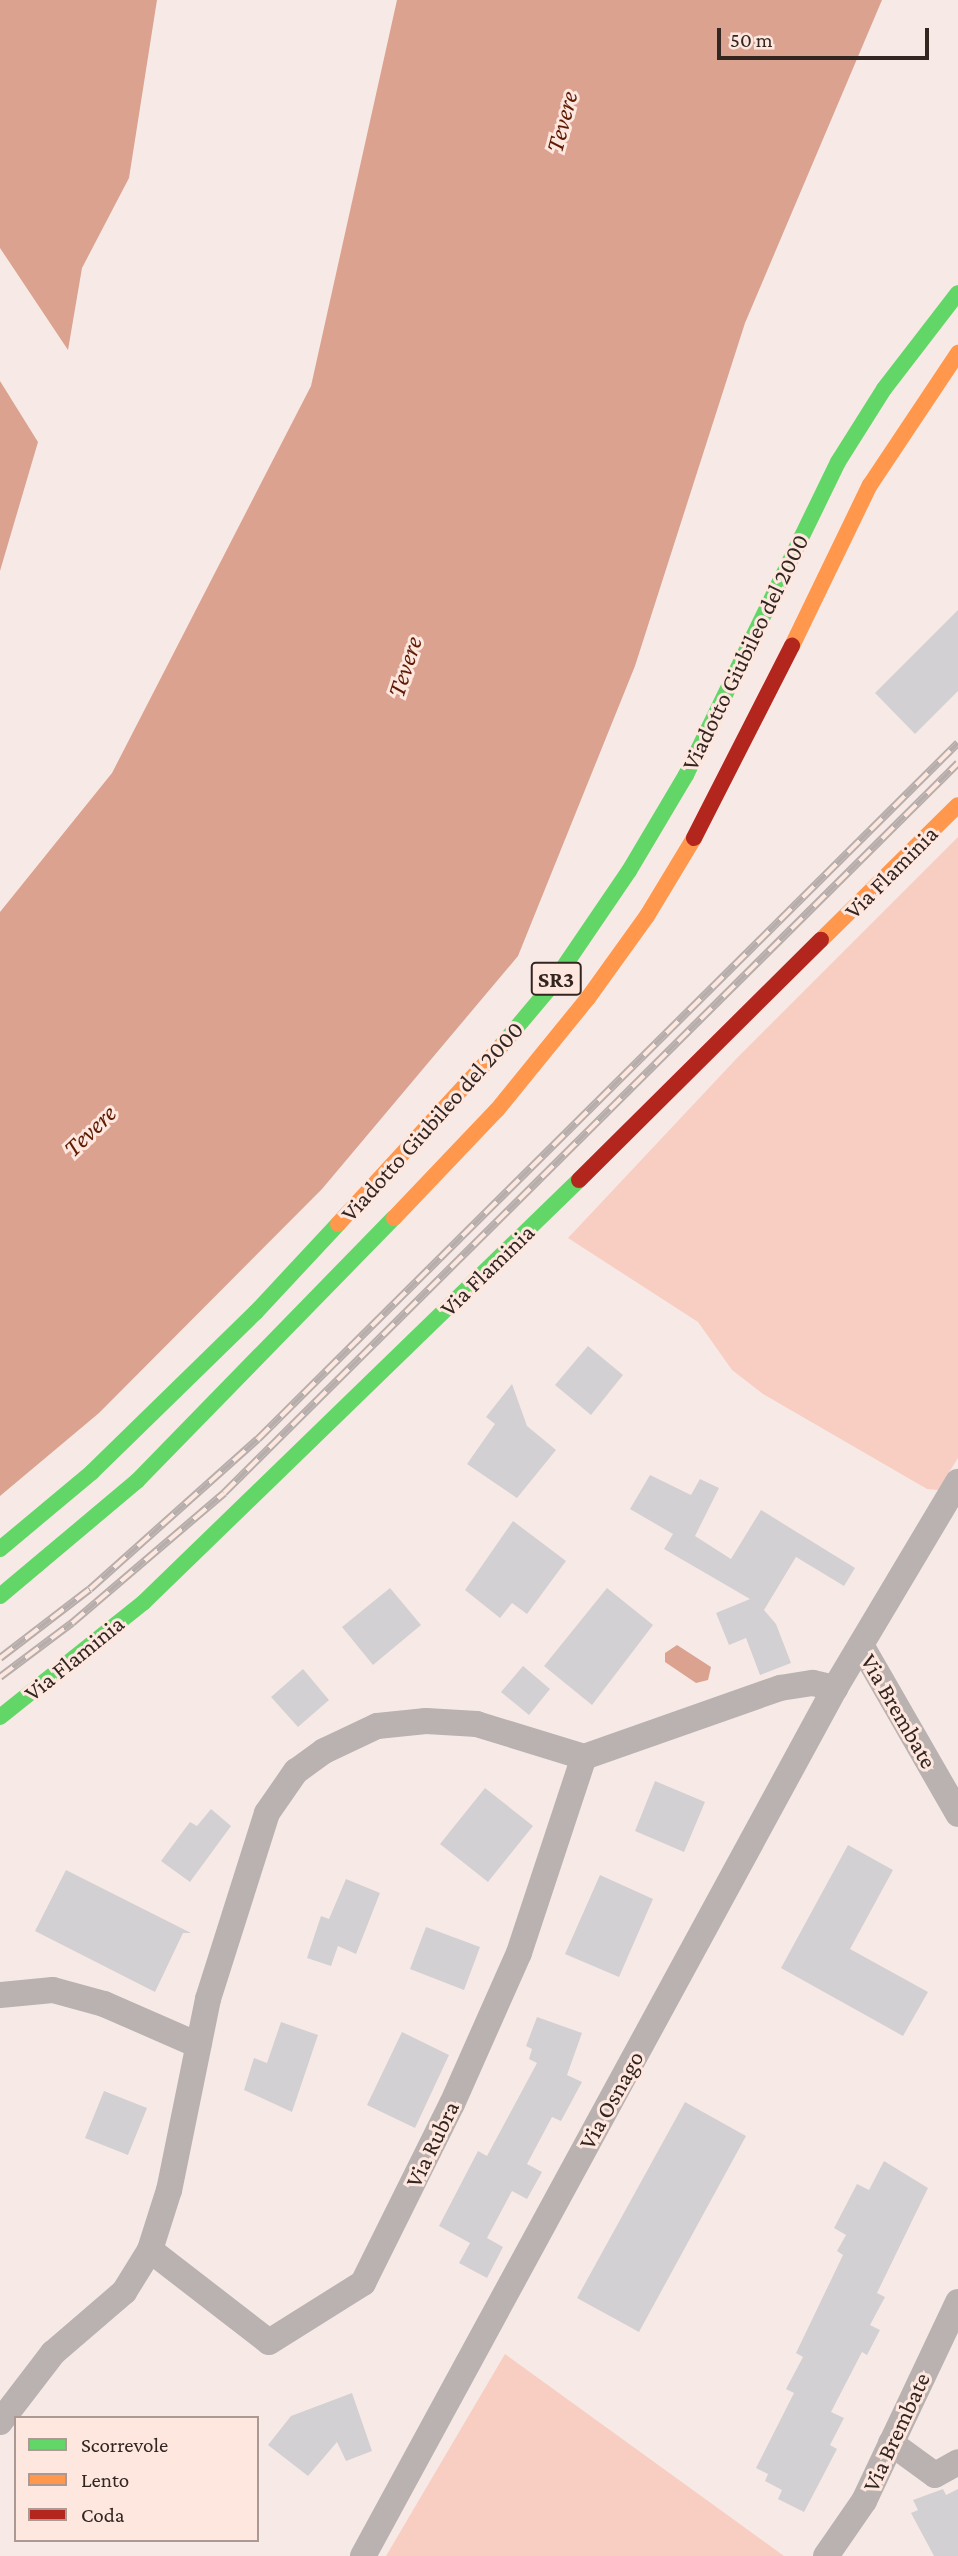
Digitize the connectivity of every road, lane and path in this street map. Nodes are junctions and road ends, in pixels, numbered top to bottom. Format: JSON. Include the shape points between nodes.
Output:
{"nodes":[{"id":1,"x":958,"y":293,"type":"edge"},
{"id":2,"x":958,"y":353,"type":"edge"},
{"id":3,"x":958,"y":805,"type":"edge"},
{"id":4,"x":958,"y":1482,"type":"edge"},
{"id":5,"x":0,"y":1549,"type":"edge"},
{"id":6,"x":0,"y":1596,"type":"edge"},
{"id":7,"x":861,"y":1644,"type":"junction"},
{"id":8,"x":835,"y":1688,"type":"junction"},
{"id":9,"x":0,"y":1717,"type":"edge"},
{"id":10,"x":584,"y":1757,"type":"junction"},
{"id":11,"x":958,"y":1814,"type":"edge"},
{"id":12,"x":0,"y":1995,"type":"edge"},
{"id":13,"x":198,"y":2045,"type":"junction"},
{"id":14,"x":150,"y":2250,"type":"junction"},
{"id":15,"x":958,"y":2302,"type":"edge"},
{"id":16,"x":0,"y":2422,"type":"edge"},
{"id":17,"x":891,"y":2443,"type":"junction"},
{"id":18,"x":958,"y":2462,"type":"edge"},
{"id":19,"x":363,"y":2556,"type":"edge"},
{"id":20,"x":826,"y":2556,"type":"edge"}],
"edges":[{"from":1,"to":5,"type":"main road","name":"Viadotto Giubileo del 2000","number":"SR3","via":[[884,389],[838,462],[686,775],[629,871],[548,990],[465,1088],[256,1312],[92,1472]]},
{"from":2,"to":6,"type":"main road","name":"Viadotto Giubileo del 2000","number":"SR3","via":[[870,485],[718,799],[647,916],[588,998],[497,1110],[222,1398],[137,1481]]},
{"from":3,"to":9,"type":"main road","name":"Via Flaminia","via":[[505,1254],[144,1602]]},
{"from":4,"to":7,"type":"street","name":"Via Osnago"},
{"from":7,"to":8,"type":"street","name":"Via Osnago"},
{"from":7,"to":11,"type":"street","name":"Via Brembate"},
{"from":8,"to":10,"type":"street","via":[[813,1683],[780,1688]]},
{"from":8,"to":19,"type":"street","name":"Via Osnago"},
{"from":10,"to":13,"type":"street","via":[[477,1724],[426,1721],[367,1730],[309,1761],[285,1784],[267,1813]]},
{"from":10,"to":14,"type":"street","name":"Via Rubra","via":[[519,1953],[452,2104],[363,2283],[269,2342]]},
{"from":12,"to":13,"type":"street","via":[[53,1990],[104,2004]]},
{"from":13,"to":14,"type":"street","via":[[169,2190]]},
{"from":14,"to":16,"type":"street","via":[[124,2291],[53,2353]]},
{"from":15,"to":17,"type":"street","name":"Via Brembate"},
{"from":17,"to":18,"type":"street","via":[[935,2475]]},
{"from":17,"to":20,"type":"street","name":"Via Brembate","via":[[864,2501]]}]}
